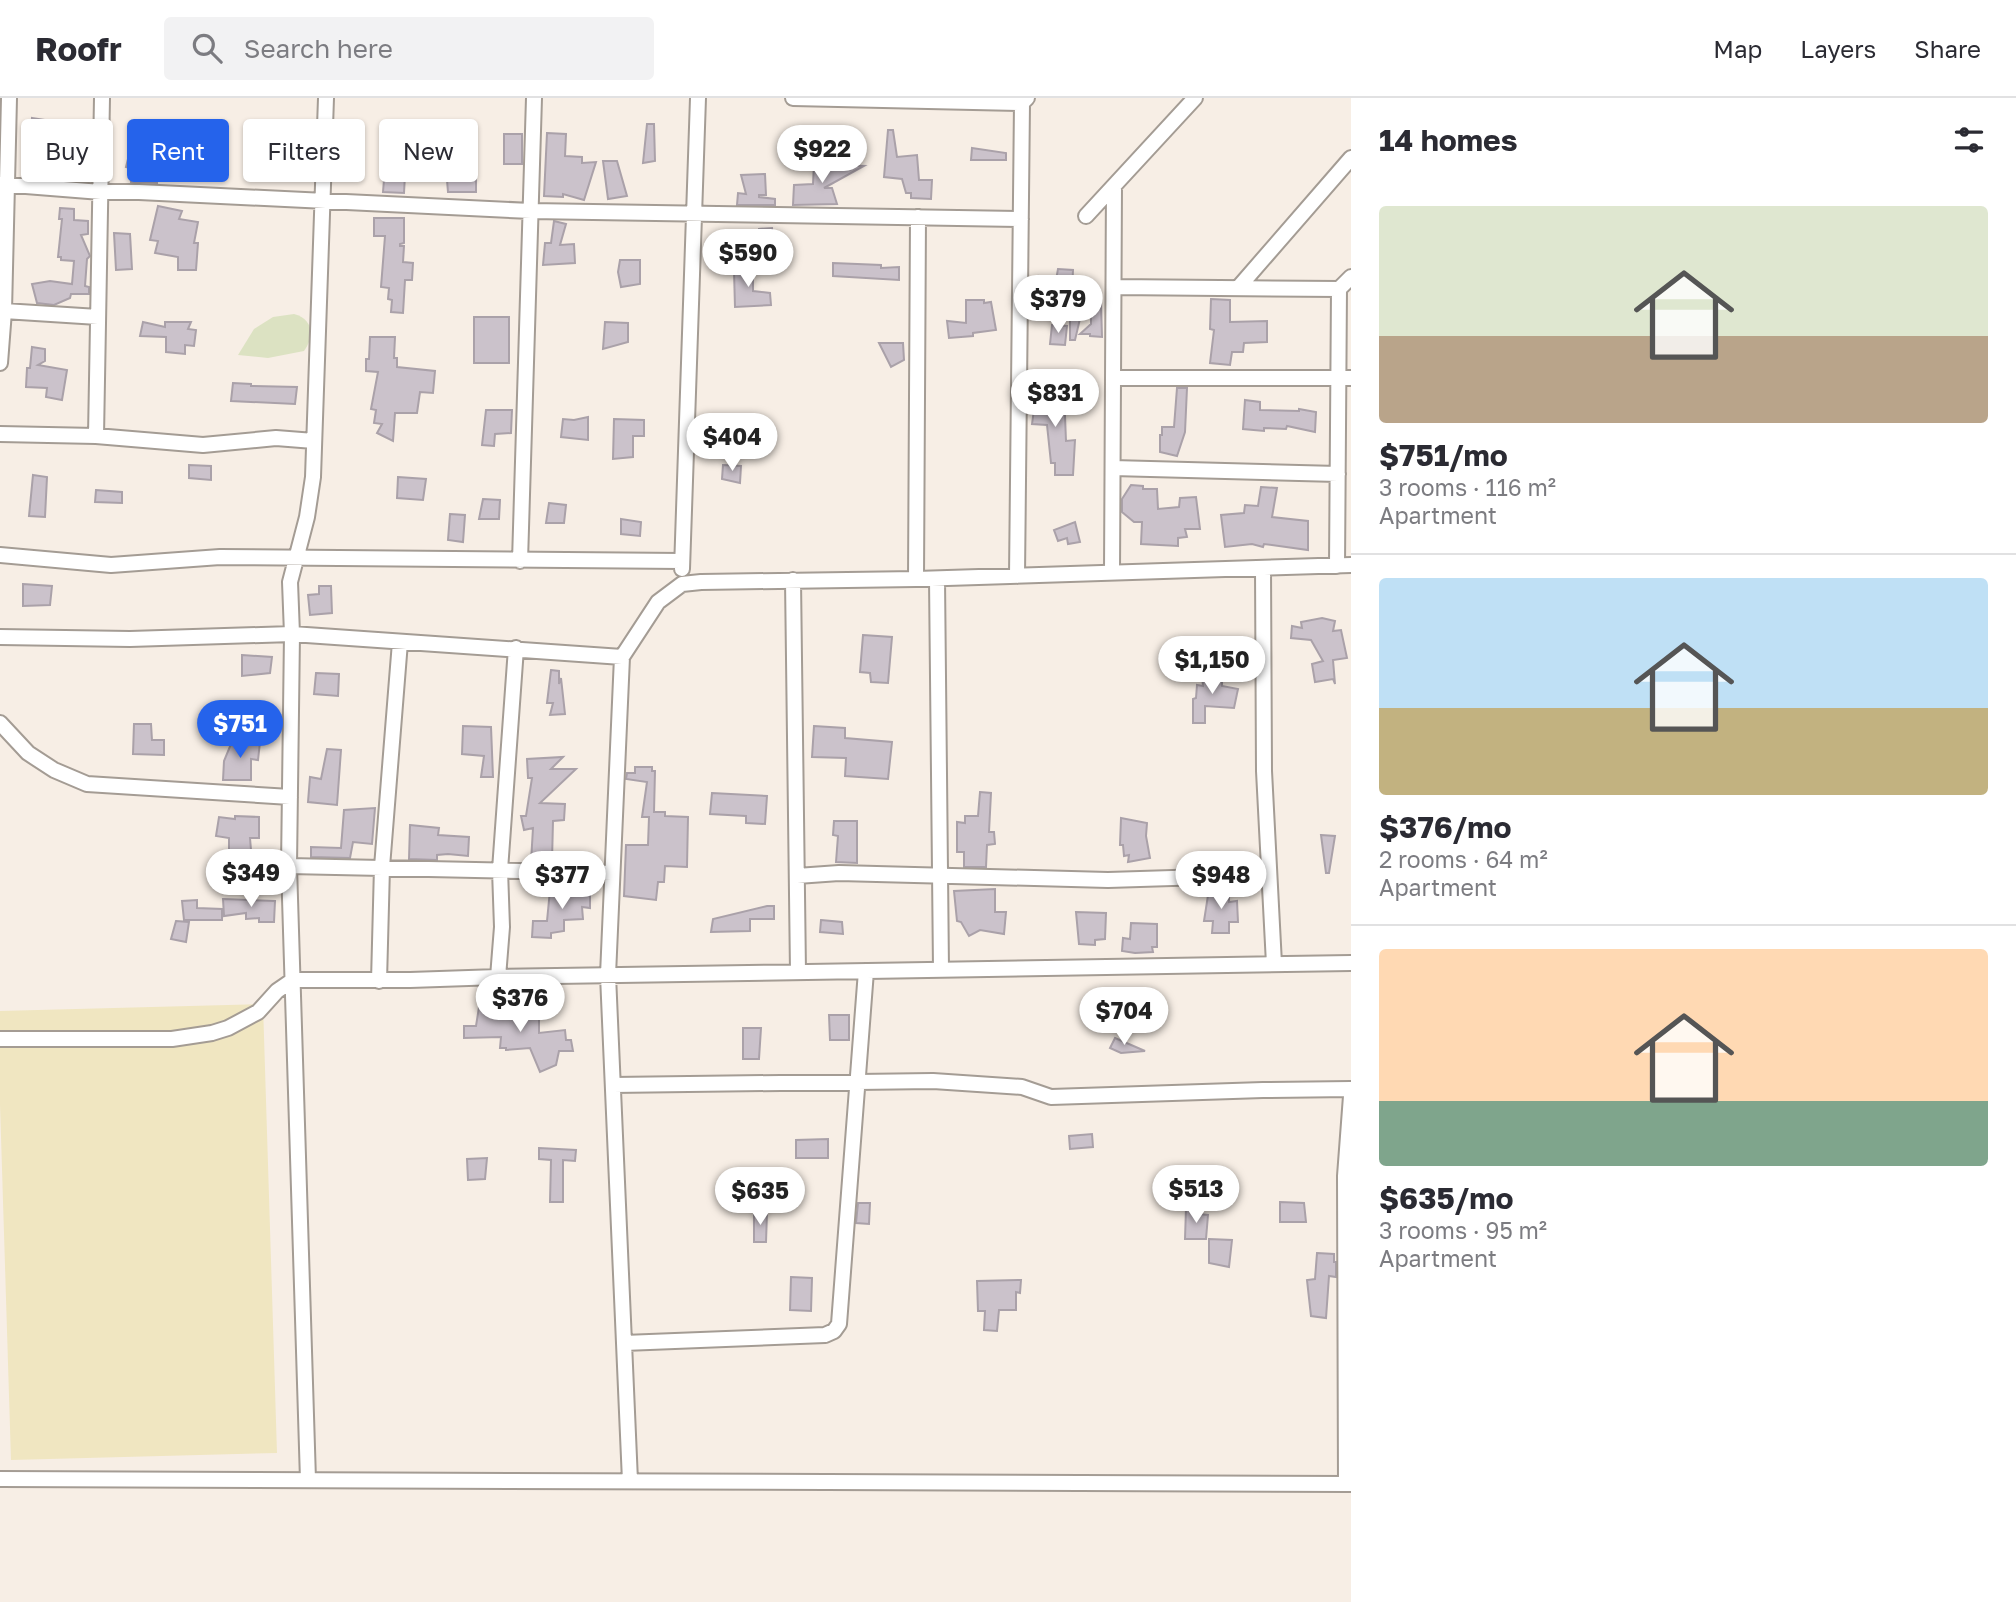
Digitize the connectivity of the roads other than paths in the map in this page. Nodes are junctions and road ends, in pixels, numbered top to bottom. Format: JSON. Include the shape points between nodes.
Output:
{"nodes":[{"id":1,"x":9,"y":98,"type":"edge"},
{"id":2,"x":102,"y":98,"type":"edge"},
{"id":3,"x":326,"y":98,"type":"edge"},
{"id":4,"x":534,"y":98,"type":"edge"},
{"id":5,"x":698,"y":98,"type":"edge"},
{"id":6,"x":793,"y":98,"type":"edge"},
{"id":7,"x":1193,"y":99,"type":"edge"},
{"id":8,"x":1025,"y":101,"type":"edge"},
{"id":9,"x":1351,"y":158,"type":"edge"},
{"id":10,"x":3,"y":184,"type":"edge"},
{"id":11,"x":1114,"y":186,"type":"junction"},
{"id":12,"x":101,"y":192,"type":"junction"},
{"id":13,"x":322,"y":200,"type":"junction"},
{"id":14,"x":531,"y":211,"type":"junction"},
{"id":15,"x":694,"y":214,"type":"junction"},
{"id":16,"x":1086,"y":216,"type":"dead end"},
{"id":17,"x":918,"y":217,"type":"junction"},
{"id":18,"x":1021,"y":219,"type":"junction"},
{"id":19,"x":1351,"y":277,"type":"edge"},
{"id":20,"x":1115,"y":287,"type":"junction"},
{"id":21,"x":1238,"y":288,"type":"junction"},
{"id":22,"x":1339,"y":289,"type":"junction"},
{"id":23,"x":1345,"y":308,"type":"edge"},
{"id":24,"x":4,"y":312,"type":"junction"},
{"id":25,"x":98,"y":317,"type":"junction"},
{"id":26,"x":0,"y":363,"type":"edge"},
{"id":27,"x":1114,"y":378,"type":"junction"},
{"id":28,"x":1345,"y":378,"type":"edge"},
{"id":29,"x":0,"y":433,"type":"edge"},
{"id":30,"x":96,"y":436,"type":"junction"},
{"id":31,"x":314,"y":441,"type":"junction"},
{"id":32,"x":1344,"y":446,"type":"edge"},
{"id":33,"x":1113,"y":468,"type":"junction"},
{"id":34,"x":1338,"y":474,"type":"junction"},
{"id":35,"x":0,"y":555,"type":"edge"},
{"id":36,"x":295,"y":558,"type":"junction"},
{"id":37,"x":520,"y":561,"type":"junction"},
{"id":38,"x":682,"y":561,"type":"junction"},
{"id":39,"x":1344,"y":565,"type":"edge"},
{"id":40,"x":1263,"y":568,"type":"junction"},
{"id":41,"x":1112,"y":573,"type":"junction"},
{"id":42,"x":1017,"y":576,"type":"junction"},
{"id":43,"x":916,"y":579,"type":"junction"},
{"id":44,"x":937,"y":579,"type":"junction"},
{"id":45,"x":793,"y":580,"type":"junction"},
{"id":46,"x":682,"y":584,"type":"junction"},
{"id":47,"x":292,"y":634,"type":"junction"},
{"id":48,"x":0,"y":637,"type":"edge"},
{"id":49,"x":400,"y":642,"type":"junction"},
{"id":50,"x":516,"y":648,"type":"junction"},
{"id":51,"x":622,"y":657,"type":"junction"},
{"id":52,"x":0,"y":723,"type":"edge"},
{"id":53,"x":290,"y":797,"type":"junction"},
{"id":54,"x":289,"y":866,"type":"junction"},
{"id":55,"x":382,"y":867,"type":"junction"},
{"id":56,"x":500,"y":870,"type":"junction"},
{"id":57,"x":612,"y":873,"type":"junction"},
{"id":58,"x":940,"y":875,"type":"junction"},
{"id":59,"x":1269,"y":875,"type":"junction"},
{"id":60,"x":797,"y":876,"type":"junction"},
{"id":61,"x":1351,"y":962,"type":"edge"},
{"id":62,"x":1274,"y":964,"type":"junction"},
{"id":63,"x":941,"y":969,"type":"junction"},
{"id":64,"x":866,"y":971,"type":"junction"},
{"id":65,"x":798,"y":972,"type":"junction"},
{"id":66,"x":608,"y":975,"type":"junction"},
{"id":67,"x":498,"y":976,"type":"junction"},
{"id":68,"x":293,"y":980,"type":"junction"},
{"id":69,"x":379,"y":981,"type":"junction"},
{"id":70,"x":0,"y":1038,"type":"edge"},
{"id":71,"x":857,"y":1082,"type":"junction"},
{"id":72,"x":613,"y":1085,"type":"junction"},
{"id":73,"x":1351,"y":1089,"type":"edge"},
{"id":74,"x":1351,"y":1096,"type":"edge"},
{"id":75,"x":624,"y":1343,"type":"junction"},
{"id":76,"x":0,"y":1479,"type":"edge"},
{"id":77,"x":308,"y":1480,"type":"junction"},
{"id":78,"x":629,"y":1481,"type":"junction"},
{"id":79,"x":1349,"y":1484,"type":"edge"}],
"edges":[{"from":1,"to":10,"type":"street"},
{"from":2,"to":12,"type":"street"},
{"from":3,"to":13,"type":"street"},
{"from":4,"to":14,"type":"street"},
{"from":5,"to":15,"type":"street"},
{"from":6,"to":8,"type":"street"},
{"from":7,"to":11,"type":"street"},
{"from":8,"to":18,"type":"street"},
{"from":9,"to":21,"type":"street"},
{"from":10,"to":12,"type":"street"},
{"from":10,"to":24,"type":"street"},
{"from":11,"to":16,"type":"street"},
{"from":11,"to":20,"type":"street"},
{"from":12,"to":13,"type":"street"},
{"from":12,"to":25,"type":"street"},
{"from":13,"to":14,"type":"street"},
{"from":13,"to":31,"type":"street"},
{"from":14,"to":15,"type":"street"},
{"from":14,"to":37,"type":"street"},
{"from":15,"to":17,"type":"street"},
{"from":15,"to":38,"type":"street"},
{"from":17,"to":18,"type":"street"},
{"from":17,"to":43,"type":"street"},
{"from":18,"to":42,"type":"street"},
{"from":19,"to":22,"type":"street"},
{"from":20,"to":21,"type":"street"},
{"from":20,"to":27,"type":"street"},
{"from":21,"to":22,"type":"street"},
{"from":22,"to":23,"type":"street"},
{"from":23,"to":28,"type":"street"},
{"from":24,"to":25,"type":"street"},
{"from":24,"to":26,"type":"street"},
{"from":25,"to":30,"type":"street"},
{"from":27,"to":28,"type":"street"},
{"from":27,"to":33,"type":"street"},
{"from":28,"to":32,"type":"street"},
{"from":29,"to":30,"type":"street"},
{"from":30,"to":31,"type":"street","via":[[203,445],[276,438]]},
{"from":31,"to":36,"type":"street","via":[[307,517]]},
{"from":32,"to":34,"type":"street"},
{"from":33,"to":34,"type":"street"},
{"from":33,"to":41,"type":"street"},
{"from":34,"to":39,"type":"street"},
{"from":35,"to":36,"type":"street","via":[[111,565],[220,557]]},
{"from":36,"to":37,"type":"street"},
{"from":36,"to":47,"type":"street","via":[[290,582]]},
{"from":37,"to":38,"type":"street"},
{"from":38,"to":46,"type":"street"},
{"from":39,"to":40,"type":"street"},
{"from":40,"to":41,"type":"street"},
{"from":40,"to":59,"type":"street"},
{"from":41,"to":42,"type":"street"},
{"from":42,"to":44,"type":"street"},
{"from":43,"to":44,"type":"street"},
{"from":43,"to":45,"type":"street"},
{"from":44,"to":58,"type":"street"},
{"from":45,"to":46,"type":"street"},
{"from":45,"to":60,"type":"street"},
{"from":46,"to":51,"type":"street","via":[[658,603]]},
{"from":47,"to":48,"type":"street"},
{"from":47,"to":49,"type":"street"},
{"from":47,"to":53,"type":"street"},
{"from":49,"to":50,"type":"street"},
{"from":49,"to":55,"type":"street"},
{"from":50,"to":51,"type":"street"},
{"from":50,"to":56,"type":"street"},
{"from":51,"to":57,"type":"street"},
{"from":52,"to":53,"type":"street","via":[[28,753],[87,784]]},
{"from":53,"to":54,"type":"street"},
{"from":54,"to":55,"type":"street"},
{"from":54,"to":68,"type":"street"},
{"from":55,"to":56,"type":"street"},
{"from":55,"to":69,"type":"street"},
{"from":56,"to":57,"type":"street"},
{"from":56,"to":67,"type":"street"},
{"from":57,"to":66,"type":"street"},
{"from":58,"to":59,"type":"street","via":[[1108,880]]},
{"from":58,"to":60,"type":"street"},
{"from":58,"to":63,"type":"street"},
{"from":59,"to":62,"type":"street"},
{"from":60,"to":65,"type":"street"},
{"from":61,"to":62,"type":"street"},
{"from":62,"to":63,"type":"street"},
{"from":63,"to":64,"type":"street"},
{"from":64,"to":65,"type":"street"},
{"from":64,"to":71,"type":"street"},
{"from":65,"to":66,"type":"street"},
{"from":66,"to":67,"type":"street"},
{"from":66,"to":72,"type":"street"},
{"from":67,"to":69,"type":"street"},
{"from":68,"to":69,"type":"street"},
{"from":68,"to":70,"type":"street","via":[[258,1012],[212,1032],[172,1039]]},
{"from":68,"to":77,"type":"street"},
{"from":71,"to":72,"type":"street"},
{"from":71,"to":73,"type":"street","via":[[1022,1087],[1051,1097]]},
{"from":71,"to":75,"type":"street","via":[[839,1324],[834,1331]]},
{"from":72,"to":75,"type":"street"},
{"from":74,"to":79,"type":"street","via":[[1345,1176]]},
{"from":75,"to":78,"type":"street"},
{"from":76,"to":77,"type":"street"},
{"from":77,"to":78,"type":"street"},
{"from":78,"to":79,"type":"street"}]}
